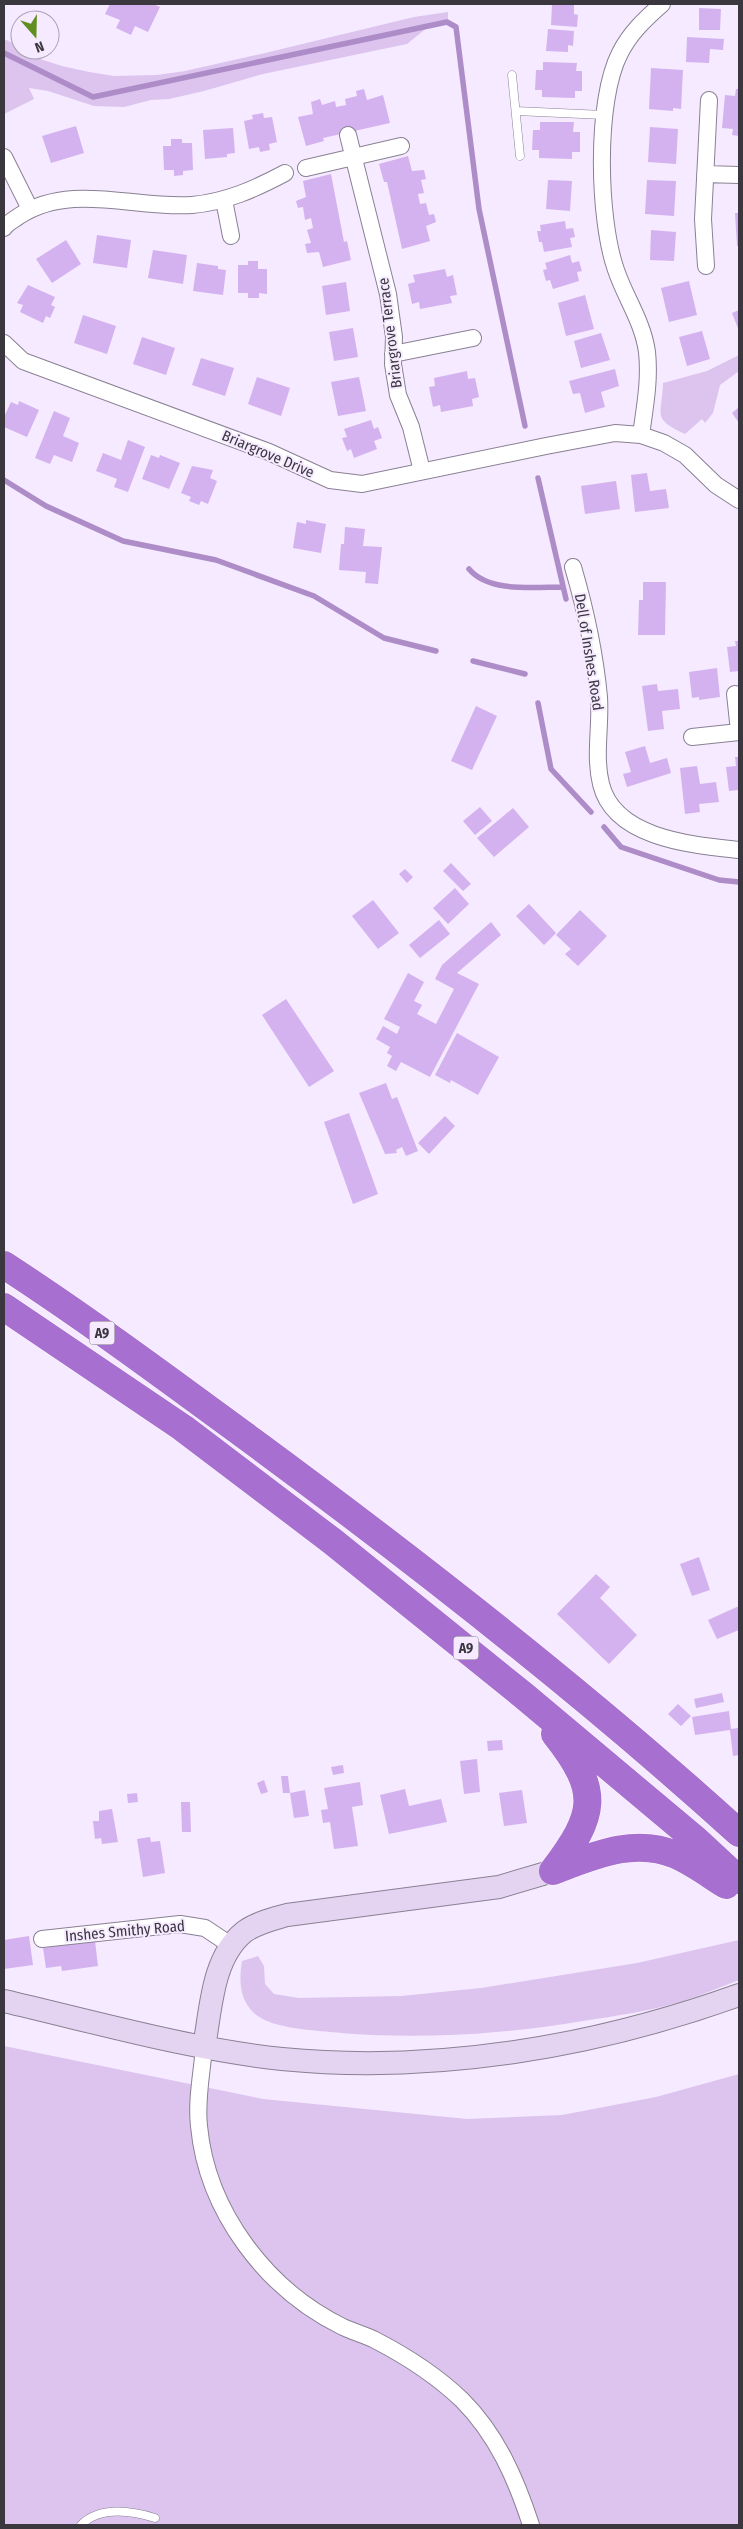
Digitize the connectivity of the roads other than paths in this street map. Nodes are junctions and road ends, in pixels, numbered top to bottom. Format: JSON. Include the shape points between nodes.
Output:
{"nodes":[{"id":1,"x":662,"y":4,"type":"edge"},
{"id":2,"x":512,"y":75,"type":"dead end"},
{"id":3,"x":709,"y":100,"type":"dead end"},
{"id":4,"x":516,"y":111,"type":"junction"},
{"id":5,"x":604,"y":115,"type":"junction"},
{"id":6,"x":348,"y":136,"type":"dead end"},
{"id":7,"x":401,"y":146,"type":"dead end"},
{"id":8,"x":353,"y":156,"type":"junction"},
{"id":9,"x":520,"y":156,"type":"dead end"},
{"id":10,"x":4,"y":157,"type":"edge"},
{"id":11,"x":306,"y":168,"type":"dead end"},
{"id":12,"x":285,"y":173,"type":"dead end"},
{"id":13,"x":705,"y":174,"type":"junction"},
{"id":14,"x":739,"y":175,"type":"edge"},
{"id":15,"x":224,"y":200,"type":"junction"},
{"id":16,"x":30,"y":209,"type":"junction"},
{"id":17,"x":4,"y":228,"type":"edge"},
{"id":18,"x":231,"y":236,"type":"dead end"},
{"id":19,"x":706,"y":266,"type":"dead end"},
{"id":20,"x":473,"y":338,"type":"dead end"},
{"id":21,"x":4,"y":343,"type":"edge"},
{"id":22,"x":393,"y":354,"type":"junction"},
{"id":23,"x":640,"y":434,"type":"junction"},
{"id":24,"x":422,"y":472,"type":"junction"},
{"id":25,"x":739,"y":500,"type":"edge"},
{"id":26,"x":573,"y":567,"type":"dead end"},
{"id":27,"x":735,"y":694,"type":"dead end"},
{"id":28,"x":739,"y":731,"type":"edge"},
{"id":29,"x":692,"y":737,"type":"dead end"},
{"id":30,"x":739,"y":850,"type":"edge"},
{"id":31,"x":4,"y":1265,"type":"edge"},
{"id":32,"x":4,"y":1307,"type":"edge"},
{"id":33,"x":523,"y":1695,"type":"junction"},
{"id":34,"x":739,"y":1833,"type":"edge"},
{"id":35,"x":553,"y":1871,"type":"junction"},
{"id":36,"x":739,"y":1880,"type":"edge"},
{"id":37,"x":739,"y":1893,"type":"edge"},
{"id":38,"x":42,"y":1939,"type":"dead end"},
{"id":39,"x":232,"y":1946,"type":"junction"},
{"id":40,"x":739,"y":1996,"type":"edge"},
{"id":41,"x":4,"y":2001,"type":"edge"},
{"id":42,"x":204,"y":2047,"type":"junction"},
{"id":43,"x":155,"y":2518,"type":"dead end"},
{"id":44,"x":81,"y":2525,"type":"edge"},
{"id":45,"x":531,"y":2525,"type":"edge"}],
"edges":[{"from":1,"to":5,"type":"street","via":[[636,27],[620,53],[609,83]]},
{"from":2,"to":4,"type":"lane"},
{"from":3,"to":13,"type":"street"},
{"from":4,"to":5,"type":"lane"},
{"from":4,"to":9,"type":"lane"},
{"from":5,"to":23,"type":"street","via":[[602,182],[605,231],[646,349],[649,379]]},
{"from":6,"to":8,"type":"street","name":"Briargrove Terrace"},
{"from":7,"to":8,"type":"street"},
{"from":8,"to":11,"type":"street"},
{"from":8,"to":22,"type":"street","name":"Briargrove Terrace","via":[[388,294]]},
{"from":10,"to":16,"type":"street"},
{"from":12,"to":15,"type":"street","via":[[256,189]]},
{"from":13,"to":14,"type":"street"},
{"from":13,"to":19,"type":"street"},
{"from":15,"to":16,"type":"street","via":[[183,205],[67,198]]},
{"from":15,"to":18,"type":"street"},
{"from":16,"to":17,"type":"street"},
{"from":20,"to":22,"type":"street"},
{"from":21,"to":24,"type":"street","name":"Briargrove Drive","via":[[23,361],[269,452],[330,480],[362,484]]},
{"from":22,"to":24,"type":"street","name":"Briargrove Terrace","via":[[398,395],[411,427]]},
{"from":23,"to":24,"type":"street","name":"Briargrove Drive","via":[[616,434],[546,446]]},
{"from":23,"to":25,"type":"street","via":[[685,456],[716,485]]},
{"from":26,"to":30,"type":"street","name":"Dell of Inshes Road","via":[[599,698],[598,764],[605,795],[614,809],[634,825],[657,836]]},
{"from":27,"to":28,"type":"street"},
{"from":28,"to":29,"type":"street"},
{"from":31,"to":34,"type":"highway","number":"A9","via":[[191,1396],[383,1537],[566,1684]]},
{"from":32,"to":33,"type":"highway","number":"A9","via":[[191,1434],[332,1541]]},
{"from":33,"to":35,"type":"highway","number":"A9","via":[[571,1755],[588,1794],[583,1828]]},
{"from":33,"to":36,"type":"highway","number":"A9"},
{"from":35,"to":37,"type":"highway","via":[[621,1848],[650,1848],[675,1855]]},
{"from":35,"to":39,"type":"main road","via":[[499,1887],[287,1915],[245,1932]]},
{"from":38,"to":39,"type":"street","name":"Inshes Smithy Road","via":[[180,1924],[205,1928]]},
{"from":39,"to":42,"type":"main road","via":[[221,1966],[214,1990]]},
{"from":40,"to":42,"type":"main road","via":[[618,2032],[461,2059],[354,2062],[282,2059]]},
{"from":41,"to":42,"type":"main road"},
{"from":42,"to":45,"type":"street","via":[[198,2125],[208,2173],[227,2217],[250,2252],[310,2307],[404,2356],[433,2375],[462,2401],[501,2451]]},
{"from":43,"to":44,"type":"lane","via":[[118,2511],[98,2515]]}]}
